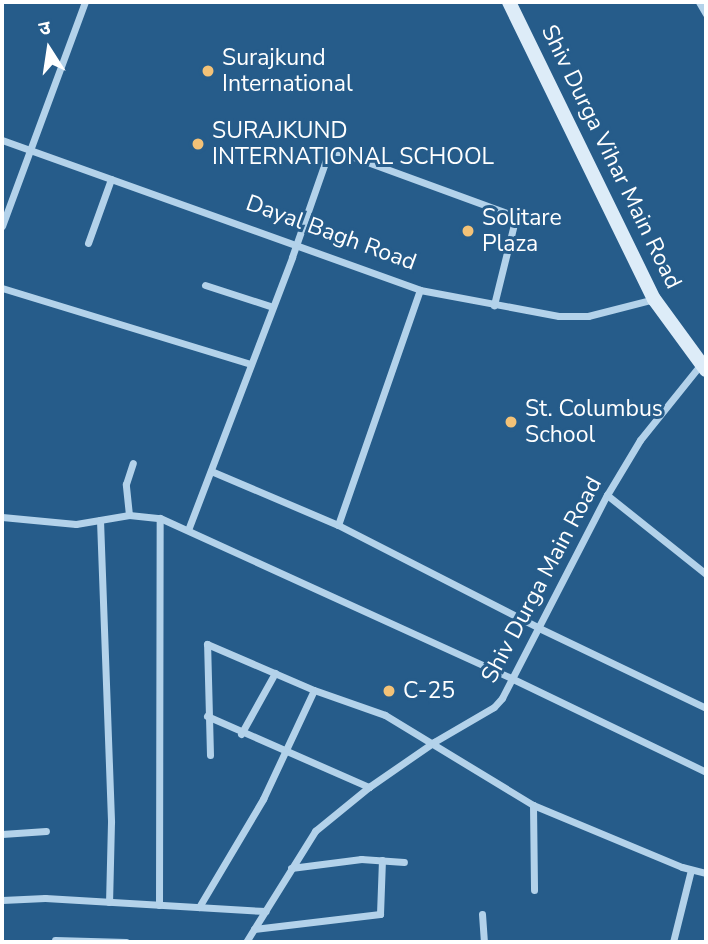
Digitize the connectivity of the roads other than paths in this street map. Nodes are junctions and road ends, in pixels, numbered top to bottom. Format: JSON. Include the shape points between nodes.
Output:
{"nodes":[{"id":1,"x":86,"y":2,"type":"edge"},
{"id":2,"x":509,"y":2,"type":"edge"},
{"id":3,"x":699,"y":2,"type":"edge"},
{"id":4,"x":706,"y":15,"type":"edge"},
{"id":5,"x":2,"y":140,"type":"edge"},
{"id":6,"x":31,"y":151,"type":"junction"},
{"id":7,"x":111,"y":179,"type":"junction"},
{"id":8,"x":2,"y":226,"type":"edge"},
{"id":9,"x":88,"y":243,"type":"dead end"},
{"id":10,"x":297,"y":244,"type":"junction"},
{"id":11,"x":205,"y":285,"type":"dead end"},
{"id":12,"x":2,"y":288,"type":"edge"},
{"id":13,"x":420,"y":290,"type":"junction"},
{"id":14,"x":654,"y":299,"type":"junction"},
{"id":15,"x":494,"y":305,"type":"junction"},
{"id":16,"x":273,"y":307,"type":"junction"},
{"id":17,"x":251,"y":364,"type":"junction"},
{"id":18,"x":704,"y":365,"type":"edge"},
{"id":19,"x":133,"y":463,"type":"dead end"},
{"id":20,"x":211,"y":471,"type":"junction"},
{"id":21,"x":607,"y":495,"type":"junction"},
{"id":22,"x":129,"y":515,"type":"junction"},
{"id":23,"x":2,"y":517,"type":"edge"},
{"id":24,"x":160,"y":518,"type":"junction"},
{"id":25,"x":100,"y":520,"type":"junction"},
{"id":26,"x":338,"y":525,"type":"junction"},
{"id":27,"x":188,"y":530,"type":"junction"},
{"id":28,"x":706,"y":574,"type":"edge"},
{"id":29,"x":539,"y":628,"type":"junction"},
{"id":30,"x":275,"y":673,"type":"junction"},
{"id":31,"x":513,"y":679,"type":"junction"},
{"id":32,"x":314,"y":690,"type":"junction"},
{"id":33,"x":706,"y":708,"type":"edge"},
{"id":34,"x":207,"y":716,"type":"junction"},
{"id":35,"x":241,"y":734,"type":"junction"},
{"id":36,"x":434,"y":742,"type":"junction"},
{"id":37,"x":286,"y":752,"type":"junction"},
{"id":38,"x":210,"y":755,"type":"dead end"},
{"id":39,"x":706,"y":772,"type":"edge"},
{"id":40,"x":369,"y":787,"type":"junction"},
{"id":41,"x":533,"y":804,"type":"junction"},
{"id":42,"x":46,"y":831,"type":"dead end"},
{"id":43,"x":2,"y":834,"type":"edge"},
{"id":44,"x":382,"y":860,"type":"junction"},
{"id":45,"x":404,"y":862,"type":"dead end"},
{"id":46,"x":291,"y":868,"type":"junction"},
{"id":47,"x":691,"y":870,"type":"junction"},
{"id":48,"x":706,"y":873,"type":"edge"},
{"id":49,"x":534,"y":890,"type":"dead end"},
{"id":50,"x":2,"y":900,"type":"edge"},
{"id":51,"x":109,"y":902,"type":"junction"},
{"id":52,"x":159,"y":905,"type":"junction"},
{"id":53,"x":199,"y":907,"type":"junction"},
{"id":54,"x":266,"y":911,"type":"junction"},
{"id":55,"x":482,"y":914,"type":"dead end"},
{"id":56,"x":254,"y":929,"type":"junction"},
{"id":57,"x":55,"y":940,"type":"dead end"},
{"id":58,"x":126,"y":942,"type":"edge"},
{"id":59,"x":246,"y":942,"type":"edge"},
{"id":60,"x":484,"y":942,"type":"edge"},
{"id":61,"x":673,"y":942,"type":"edge"}],
"edges":[{"from":1,"to":6,"type":"street"},
{"from":2,"to":14,"type":"street","name":"Shiv Durga Vihar Main Road"},
{"from":3,"to":4,"type":"street"},
{"from":5,"to":6,"type":"street","name":"Dayal Bagh Road"},
{"from":6,"to":7,"type":"street","name":"Dayal Bagh Road"},
{"from":6,"to":8,"type":"street"},
{"from":7,"to":9,"type":"street"},
{"from":7,"to":10,"type":"street","name":"Dayal Bagh Road"},
{"from":10,"to":13,"type":"street","name":"Dayal Bagh Road"},
{"from":10,"to":15,"type":"street","via":[[327,157],[340,152],[512,215],[515,220]]},
{"from":10,"to":16,"type":"street"},
{"from":11,"to":16,"type":"street"},
{"from":12,"to":17,"type":"street"},
{"from":13,"to":15,"type":"street","name":"Dayal Bagh Road"},
{"from":13,"to":26,"type":"street"},
{"from":14,"to":15,"type":"street","name":"Dayal Bagh Road","via":[[588,316]]},
{"from":14,"to":18,"type":"street","name":"Shiv Durga Vihar Main Road"},
{"from":16,"to":17,"type":"street"},
{"from":17,"to":20,"type":"street"},
{"from":18,"to":21,"type":"street","name":"Shiv Durga Main Road","via":[[640,440]]},
{"from":19,"to":22,"type":"street","via":[[126,484]]},
{"from":20,"to":26,"type":"street"},
{"from":20,"to":27,"type":"street"},
{"from":21,"to":28,"type":"street"},
{"from":21,"to":29,"type":"street","name":"Shiv Durga Main Road"},
{"from":22,"to":24,"type":"street"},
{"from":22,"to":25,"type":"street"},
{"from":23,"to":25,"type":"street","via":[[76,524]]},
{"from":24,"to":27,"type":"street"},
{"from":24,"to":52,"type":"street"},
{"from":25,"to":51,"type":"street","via":[[111,822]]},
{"from":26,"to":29,"type":"street"},
{"from":27,"to":31,"type":"street"},
{"from":29,"to":31,"type":"street","name":"Shiv Durga Main Road"},
{"from":29,"to":33,"type":"street"},
{"from":30,"to":32,"type":"street"},
{"from":30,"to":34,"type":"street","via":[[207,644]]},
{"from":30,"to":35,"type":"street"},
{"from":31,"to":36,"type":"street","name":"Shiv Durga Main Road","via":[[494,707]]},
{"from":31,"to":39,"type":"street"},
{"from":32,"to":36,"type":"street","via":[[385,715]]},
{"from":32,"to":37,"type":"street"},
{"from":34,"to":35,"type":"street"},
{"from":34,"to":38,"type":"street"},
{"from":35,"to":37,"type":"street"},
{"from":36,"to":40,"type":"street","name":"Shiv Durga Main Road"},
{"from":36,"to":41,"type":"street"},
{"from":37,"to":40,"type":"street"},
{"from":37,"to":53,"type":"street"},
{"from":40,"to":46,"type":"street","name":"Shiv Durga Main Road","via":[[315,831]]},
{"from":41,"to":47,"type":"street"},
{"from":41,"to":49,"type":"street"},
{"from":42,"to":43,"type":"street"},
{"from":44,"to":45,"type":"street"},
{"from":44,"to":46,"type":"street"},
{"from":44,"to":56,"type":"street","via":[[380,914]]},
{"from":46,"to":54,"type":"street","name":"Shiv Durga Main Road"},
{"from":47,"to":48,"type":"street"},
{"from":47,"to":61,"type":"street"},
{"from":50,"to":51,"type":"street"},
{"from":51,"to":52,"type":"street"},
{"from":52,"to":53,"type":"street"},
{"from":53,"to":54,"type":"street"},
{"from":54,"to":56,"type":"street","name":"Shiv Durga Main Road"},
{"from":55,"to":60,"type":"street"},
{"from":56,"to":59,"type":"street","name":"Shiv Durga Main Road"},
{"from":57,"to":58,"type":"street"}]}
